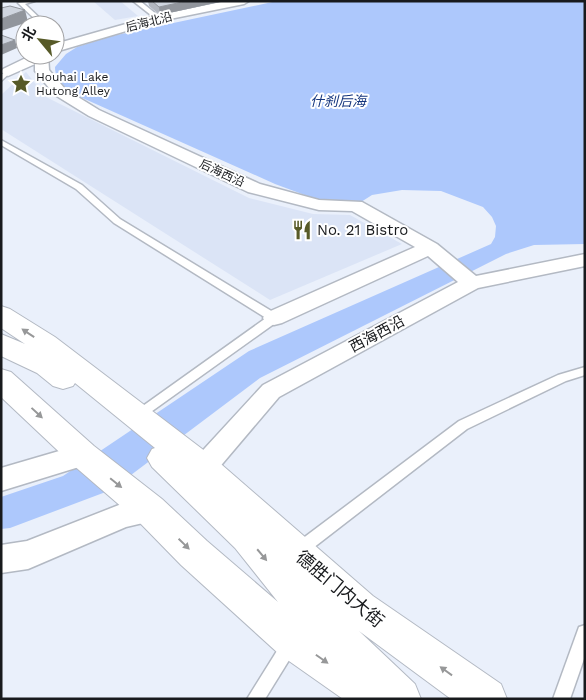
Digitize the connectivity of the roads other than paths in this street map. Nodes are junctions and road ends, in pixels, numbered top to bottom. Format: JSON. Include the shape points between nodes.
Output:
{"nodes":[{"id":1,"x":32,"y":1,"type":"edge"},
{"id":2,"x":136,"y":1,"type":"edge"},
{"id":3,"x":244,"y":1,"type":"edge"},
{"id":4,"x":33,"y":15,"type":"edge"},
{"id":5,"x":158,"y":18,"type":"junction"},
{"id":6,"x":65,"y":45,"type":"edge"},
{"id":7,"x":24,"y":65,"type":"edge"},
{"id":8,"x":42,"y":65,"type":"edge"},
{"id":9,"x":5,"y":76,"type":"edge"},
{"id":10,"x":1,"y":142,"type":"edge"},
{"id":11,"x":430,"y":248,"type":"junction"},
{"id":12,"x":585,"y":260,"type":"edge"},
{"id":13,"x":472,"y":283,"type":"junction"},
{"id":14,"x":1,"y":315,"type":"edge"},
{"id":15,"x":274,"y":318,"type":"junction"},
{"id":16,"x":1,"y":344,"type":"edge"},
{"id":17,"x":585,"y":371,"type":"edge"},
{"id":18,"x":1,"y":380,"type":"edge"},
{"id":19,"x":130,"y":420,"type":"junction"},
{"id":20,"x":83,"y":456,"type":"junction"},
{"id":21,"x":197,"y":476,"type":"junction"},
{"id":22,"x":1,"y":480,"type":"edge"},
{"id":23,"x":150,"y":510,"type":"junction"},
{"id":24,"x":296,"y":552,"type":"junction"},
{"id":25,"x":1,"y":559,"type":"edge"},
{"id":26,"x":585,"y":633,"type":"edge"},
{"id":27,"x":293,"y":640,"type":"junction"},
{"id":28,"x":255,"y":699,"type":"edge"},
{"id":29,"x":379,"y":699,"type":"edge"},
{"id":30,"x":400,"y":699,"type":"edge"},
{"id":31,"x":486,"y":699,"type":"edge"},
{"id":32,"x":561,"y":699,"type":"edge"}],
"edges":[{"from":1,"to":4,"type":"lane","via":[[21,4]]},
{"from":2,"to":5,"type":"lane"},
{"from":3,"to":5,"type":"street","name":"后海北沿"},
{"from":5,"to":6,"type":"street","name":"后海北沿"},
{"from":7,"to":9,"type":"street"},
{"from":8,"to":11,"type":"street","name":"后海西沿","via":[[42,72],[60,92],[94,112],[254,188],[319,205],[356,206]]},
{"from":10,"to":15,"type":"lane","via":[[80,187],[117,221]]},
{"from":11,"to":13,"type":"street","name":"后海西沿"},
{"from":11,"to":15,"type":"street"},
{"from":12,"to":13,"type":"street","name":"西海西沿"},
{"from":13,"to":21,"type":"street","name":"西海西沿","via":[[271,391]]},
{"from":19,"to":14,"type":"main road","one_way":true,"via":[[45,344]]},
{"from":15,"to":19,"type":"lane"},
{"from":16,"to":19,"type":"main road","via":[[47,366]]},
{"from":17,"to":24,"type":"lane","via":[[562,378],[463,425]]},
{"from":18,"to":20,"type":"main road","one_way":true},
{"from":19,"to":21,"type":"main road"},
{"from":20,"to":22,"type":"street"},
{"from":20,"to":23,"type":"main road","one_way":true},
{"from":21,"to":24,"type":"main road","name":"德胜门内大街"},
{"from":21,"to":30,"type":"main road","name":"德胜门内大街","one_way":true,"via":[[309,610]]},
{"from":23,"to":25,"type":"street","via":[[124,515],[28,555]]},
{"from":23,"to":27,"type":"main road","one_way":true},
{"from":31,"to":24,"type":"main road","name":"德胜门内大街","one_way":true,"via":[[360,609]]},
{"from":26,"to":32,"type":"lane"},
{"from":27,"to":28,"type":"lane"},
{"from":27,"to":29,"type":"main road","one_way":true}]}
